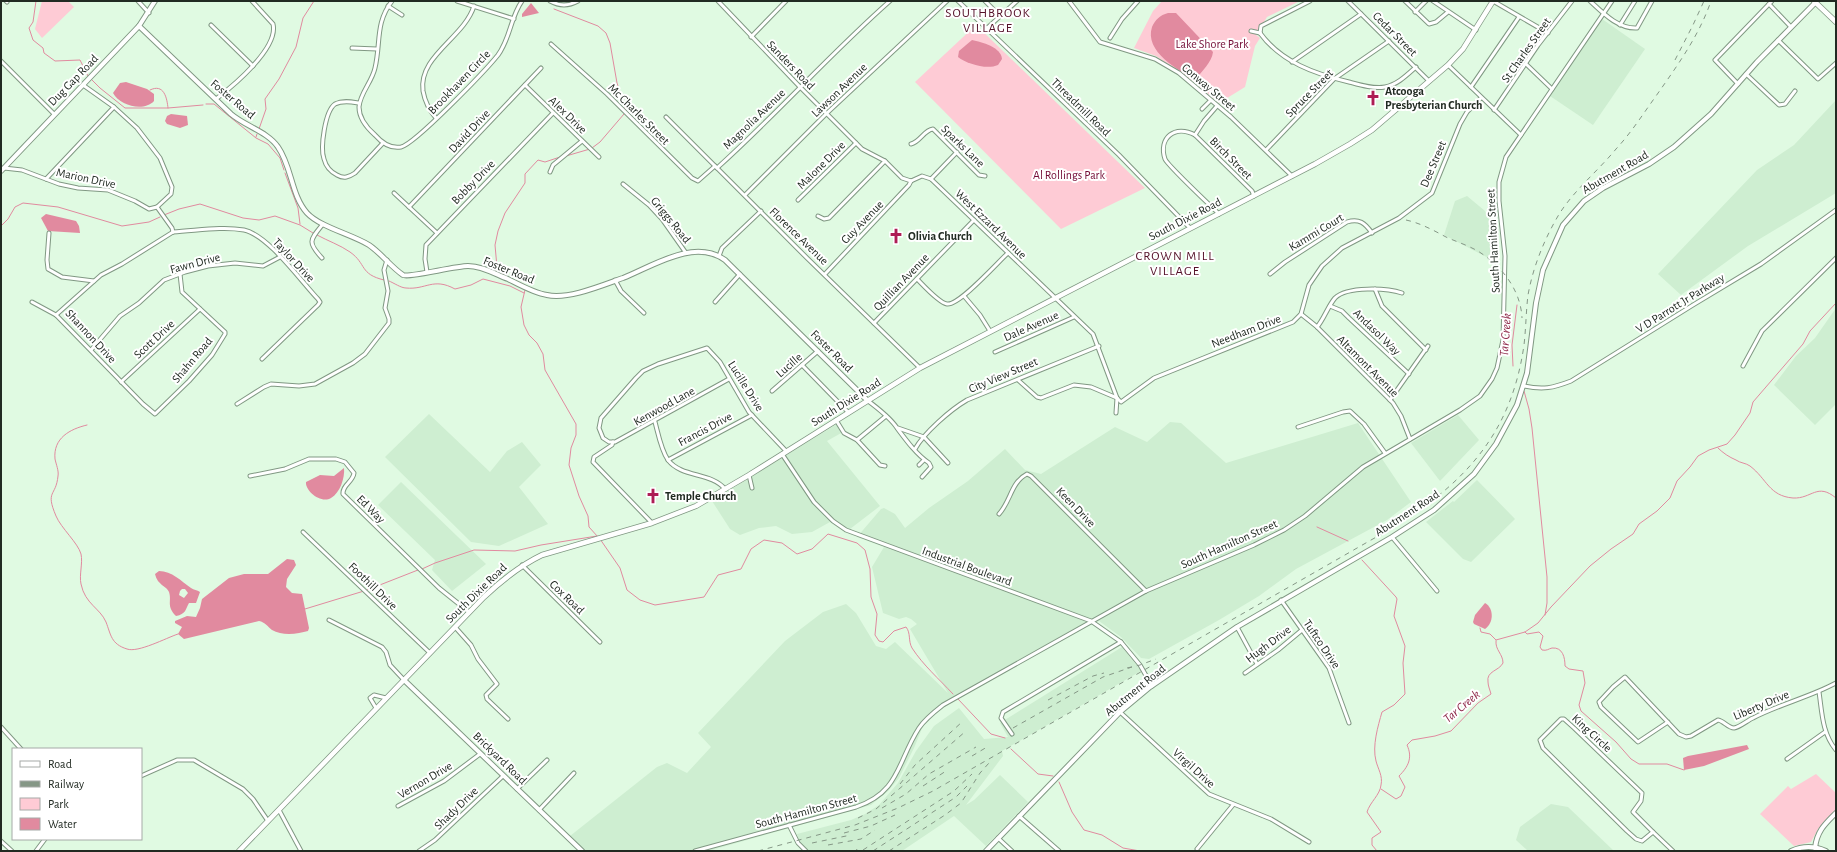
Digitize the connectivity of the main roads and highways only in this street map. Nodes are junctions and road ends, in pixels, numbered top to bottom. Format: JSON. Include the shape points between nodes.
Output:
{"nodes":[{"id":1,"x":1493,"y":1,"type":"edge"},
{"id":2,"x":1816,"y":1,"type":"edge"},
{"id":3,"x":1836,"y":22,"type":"edge"},
{"id":4,"x":239,"y":851,"type":"edge"}],
"edges":[{"from":1,"to":4,"type":"main road","name":"South Dixie Road","via":[[1463,49],[1448,65],[1364,136],[1254,196],[920,368],[696,506],[652,523],[542,555],[522,565],[503,579],[469,612]]},
{"from":2,"to":3,"type":"main road"}]}
